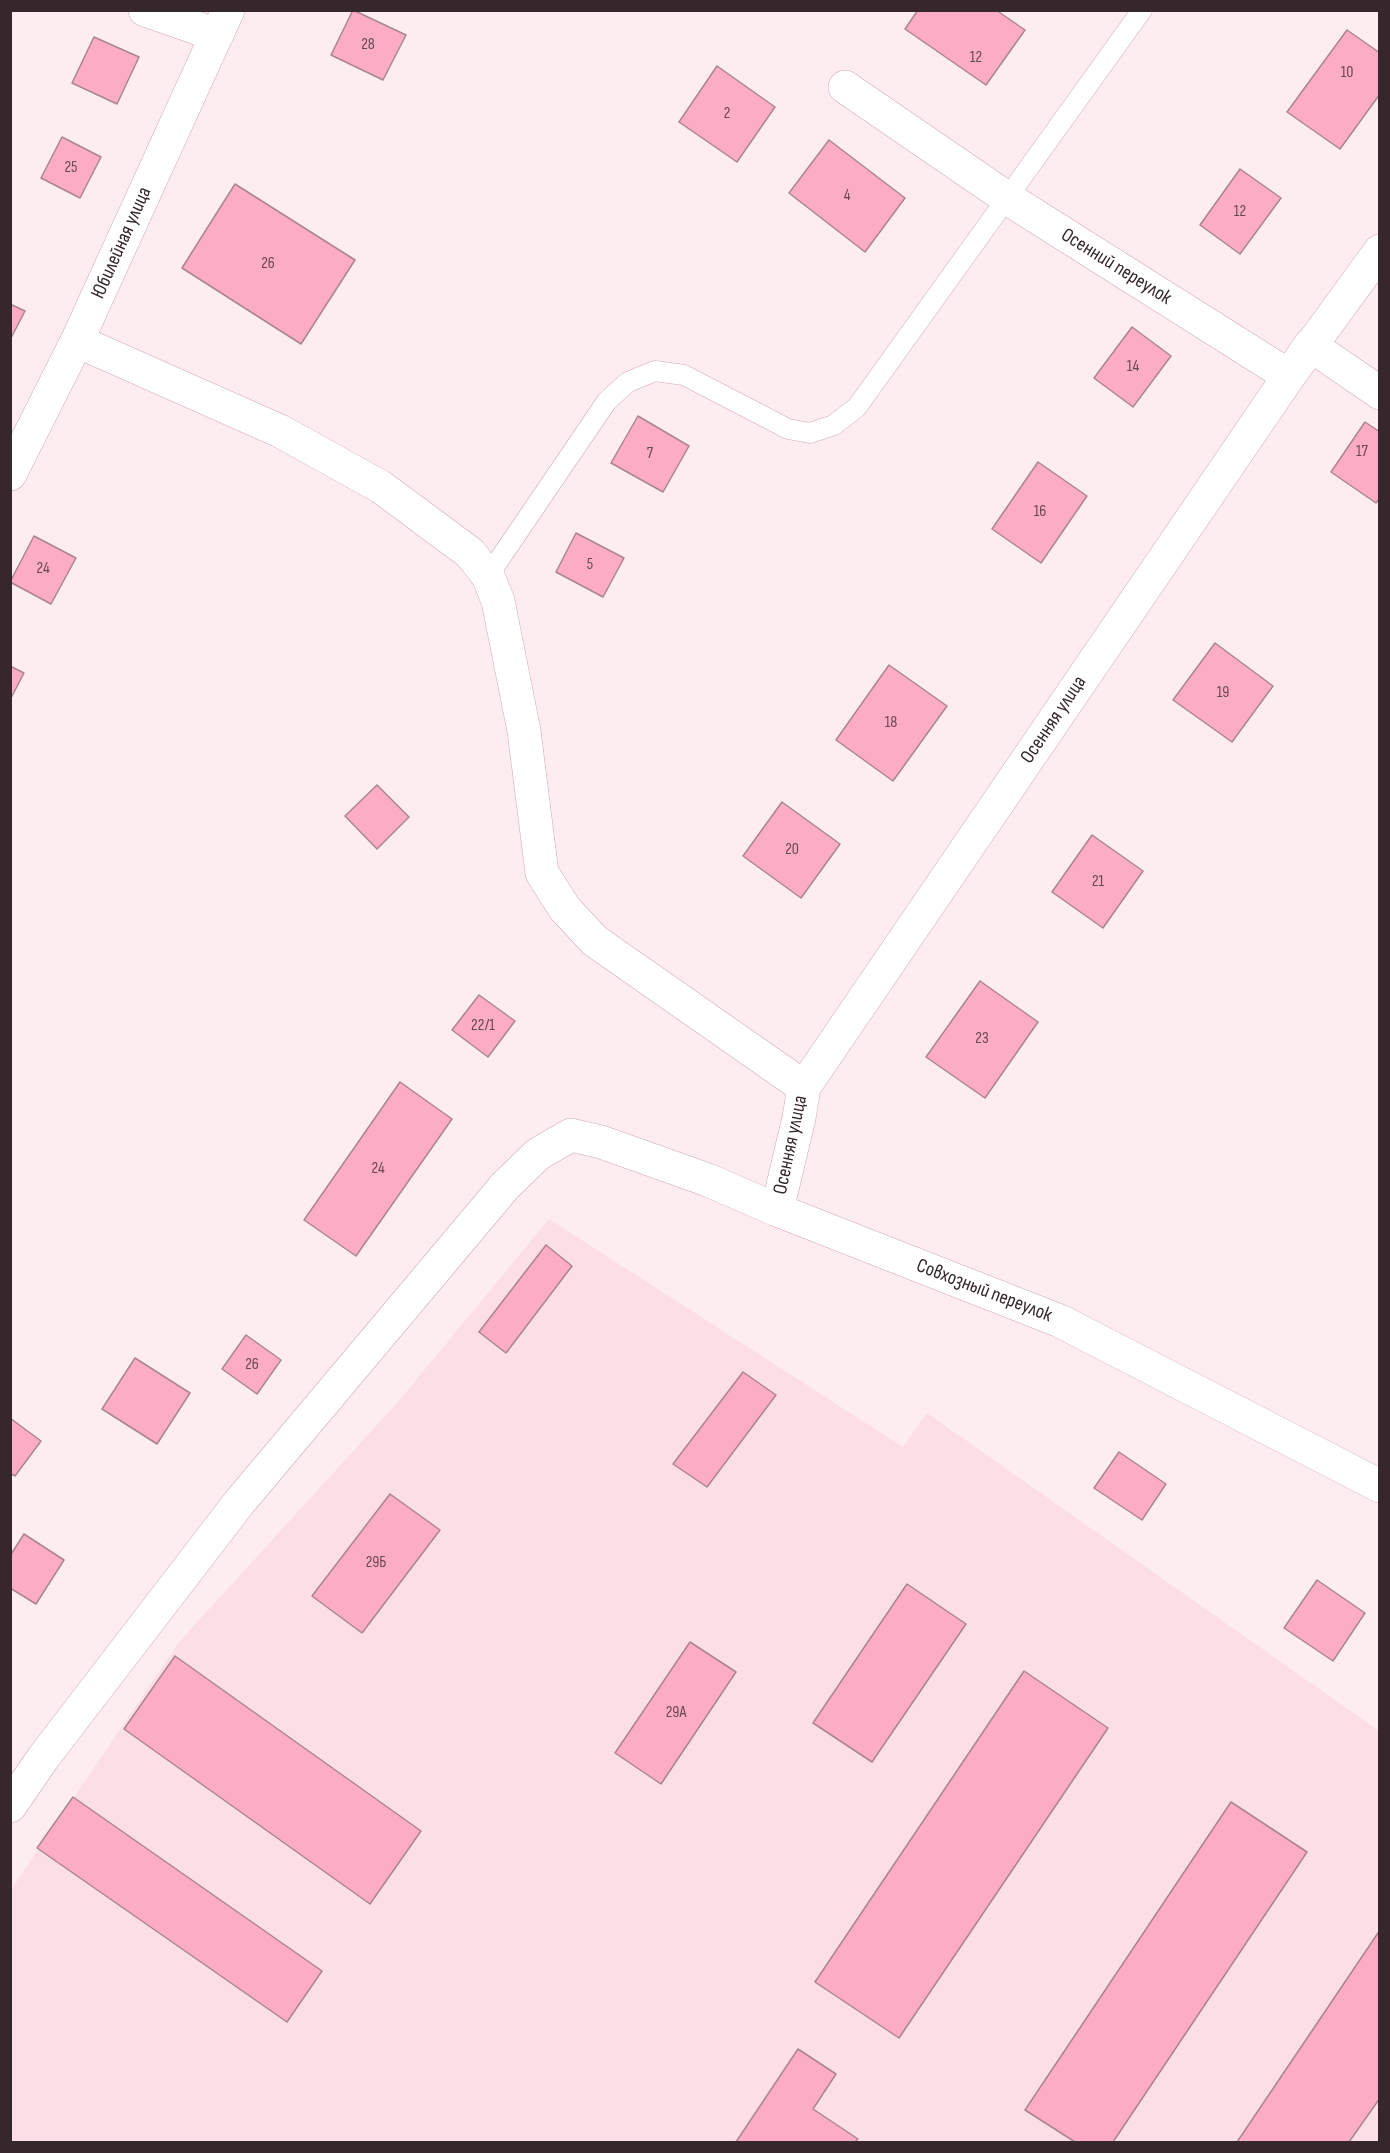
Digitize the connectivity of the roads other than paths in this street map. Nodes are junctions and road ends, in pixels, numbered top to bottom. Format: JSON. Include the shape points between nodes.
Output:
{"nodes":[{"id":1,"x":145,"y":10,"type":"edge"},
{"id":2,"x":1142,"y":10,"type":"edge"},
{"id":3,"x":222,"y":23,"type":"edge"},
{"id":4,"x":845,"y":87,"type":"dead end"},
{"id":5,"x":1007,"y":198,"type":"junction"},
{"id":6,"x":1380,"y":251,"type":"edge"},
{"id":7,"x":77,"y":341,"type":"junction"},
{"id":8,"x":1310,"y":345,"type":"junction"},
{"id":9,"x":1288,"y":376,"type":"junction"},
{"id":10,"x":1380,"y":393,"type":"edge"},
{"id":11,"x":10,"y":474,"type":"edge"},
{"id":12,"x":488,"y":576,"type":"junction"},
{"id":13,"x":804,"y":1087,"type":"junction"},
{"id":14,"x":777,"y":1210,"type":"junction"},
{"id":15,"x":1380,"y":1486,"type":"edge"},
{"id":16,"x":10,"y":1806,"type":"edge"}],
"edges":[{"from":1,"to":3,"type":"street"},
{"from":2,"to":5,"type":"lane"},
{"from":3,"to":7,"type":"street","name":"Юбилейная улица"},
{"from":4,"to":5,"type":"street","name":"Осенний переулок"},
{"from":5,"to":9,"type":"street","name":"Осенний переулок"},
{"from":5,"to":12,"type":"lane","via":[[857,407],[834,425],[810,433],[788,429],[684,375],[655,371],[628,382],[607,401]]},
{"from":6,"to":8,"type":"street"},
{"from":7,"to":11,"type":"street","name":"Юбилейная улица"},
{"from":7,"to":12,"type":"street","via":[[280,431],[381,487],[470,552]]},
{"from":8,"to":9,"type":"street"},
{"from":8,"to":10,"type":"street"},
{"from":9,"to":13,"type":"street","name":"Осенняя улица"},
{"from":12,"to":13,"type":"street","via":[[498,601],[524,732],[542,873],[565,909],[596,941]]},
{"from":13,"to":14,"type":"street","name":"Осенняя улица"},
{"from":14,"to":15,"type":"street","name":"Совхозный переулок","via":[[1060,1321]]},
{"from":14,"to":16,"type":"street","name":"Совхозный переулок","via":[[708,1180],[601,1142],[571,1135],[537,1154],[505,1186],[254,1485]]}]}
